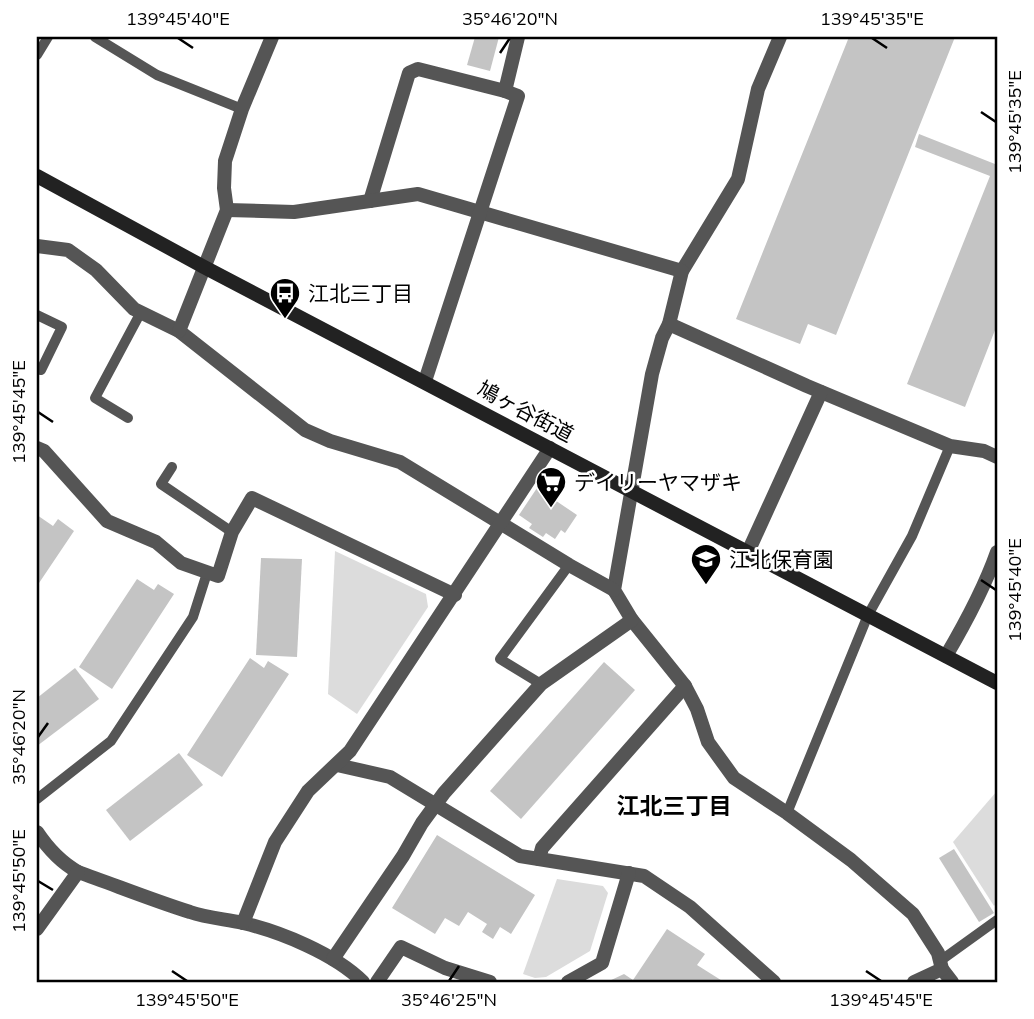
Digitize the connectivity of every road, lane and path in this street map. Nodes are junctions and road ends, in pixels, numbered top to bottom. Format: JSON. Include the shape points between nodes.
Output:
{"nodes":[{"id":1,"x":48,"y":37,"type":"edge"},
{"id":2,"x":96,"y":37,"type":"edge"},
{"id":3,"x":272,"y":37,"type":"edge"},
{"id":4,"x":518,"y":37,"type":"edge"},
{"id":5,"x":780,"y":37,"type":"edge"},
{"id":6,"x":37,"y":55,"type":"edge"},
{"id":7,"x":505,"y":91,"type":"junction"},
{"id":8,"x":242,"y":109,"type":"junction"},
{"id":9,"x":37,"y":176,"type":"edge"},
{"id":10,"x":370,"y":201,"type":"junction"},
{"id":11,"x":227,"y":210,"type":"junction"},
{"id":12,"x":480,"y":213,"type":"junction"},
{"id":13,"x":37,"y":246,"type":"edge"},
{"id":14,"x":204,"y":267,"type":"junction"},
{"id":15,"x":682,"y":271,"type":"junction"},
{"id":16,"x":141,"y":312,"type":"junction"},
{"id":17,"x":37,"y":315,"type":"edge"},
{"id":18,"x":669,"y":324,"type":"junction"},
{"id":19,"x":179,"y":331,"type":"junction"},
{"id":20,"x":37,"y":368,"type":"edge"},
{"id":21,"x":425,"y":381,"type":"junction"},
{"id":22,"x":821,"y":392,"type":"junction"},
{"id":23,"x":128,"y":418,"type":"dead end"},
{"id":24,"x":950,"y":446,"type":"junction"},
{"id":25,"x":37,"y":447,"type":"edge"},
{"id":26,"x":550,"y":448,"type":"junction"},
{"id":27,"x":997,"y":457,"type":"edge"},
{"id":28,"x":173,"y":467,"type":"dead end"},
{"id":29,"x":632,"y":491,"type":"junction"},
{"id":30,"x":502,"y":523,"type":"junction"},
{"id":31,"x":232,"y":532,"type":"junction"},
{"id":32,"x":747,"y":552,"type":"junction"},
{"id":33,"x":997,"y":552,"type":"edge"},
{"id":34,"x":569,"y":565,"type":"junction"},
{"id":35,"x":207,"y":573,"type":"junction"},
{"id":36,"x":614,"y":590,"type":"junction"},
{"id":37,"x":455,"y":595,"type":"junction"},
{"id":38,"x":868,"y":615,"type":"junction"},
{"id":39,"x":632,"y":620,"type":"junction"},
{"id":40,"x":946,"y":656,"type":"junction"},
{"id":41,"x":997,"y":683,"type":"edge"},
{"id":42,"x":541,"y":684,"type":"junction"},
{"id":43,"x":685,"y":686,"type":"junction"},
{"id":44,"x":337,"y":765,"type":"junction"},
{"id":45,"x":37,"y":799,"type":"edge"},
{"id":46,"x":435,"y":804,"type":"junction"},
{"id":47,"x":787,"y":813,"type":"junction"},
{"id":48,"x":37,"y":832,"type":"edge"},
{"id":49,"x":539,"y":859,"type":"junction"},
{"id":50,"x":78,"y":872,"type":"junction"},
{"id":51,"x":629,"y":873,"type":"junction"},
{"id":52,"x":997,"y":920,"type":"edge"},
{"id":53,"x":243,"y":923,"type":"junction"},
{"id":54,"x":37,"y":929,"type":"edge"},
{"id":55,"x":332,"y":959,"type":"junction"},
{"id":56,"x":941,"y":965,"type":"junction"},
{"id":57,"x":363,"y":982,"type":"edge"},
{"id":58,"x":377,"y":982,"type":"edge"},
{"id":59,"x":490,"y":982,"type":"edge"},
{"id":60,"x":568,"y":982,"type":"edge"},
{"id":61,"x":774,"y":982,"type":"edge"},
{"id":62,"x":914,"y":982,"type":"edge"},
{"id":63,"x":952,"y":982,"type":"edge"}],
"edges":[{"from":1,"to":6,"type":"lane"},
{"from":2,"to":8,"type":"lane","via":[[157,75]]},
{"from":3,"to":8,"type":"street"},
{"from":4,"to":7,"type":"street"},
{"from":5,"to":15,"type":"street","via":[[758,89],[738,179]]},
{"from":7,"to":10,"type":"street","via":[[418,69],[410,73]]},
{"from":7,"to":12,"type":"street","via":[[518,96]]},
{"from":8,"to":11,"type":"street","via":[[225,161]]},
{"from":9,"to":14,"type":"main road","name":"鳩ヶ谷街道"},
{"from":10,"to":11,"type":"street","via":[[294,212]]},
{"from":10,"to":12,"type":"street","via":[[418,194]]},
{"from":11,"to":14,"type":"street"},
{"from":12,"to":15,"type":"street"},
{"from":12,"to":21,"type":"street"},
{"from":13,"to":16,"type":"street","via":[[68,250]]},
{"from":14,"to":19,"type":"street"},
{"from":14,"to":21,"type":"main road","name":"鳩ヶ谷街道"},
{"from":15,"to":18,"type":"street"},
{"from":16,"to":19,"type":"street"},
{"from":16,"to":23,"type":"lane","via":[[95,398]]},
{"from":17,"to":20,"type":"lane","via":[[61,327],[41,370]]},
{"from":18,"to":22,"type":"street"},
{"from":18,"to":29,"type":"street","via":[[652,374]]},
{"from":19,"to":30,"type":"street","via":[[305,430],[400,462]]},
{"from":21,"to":26,"type":"main road","name":"鳩ヶ谷街道"},
{"from":22,"to":24,"type":"street"},
{"from":22,"to":32,"type":"street"},
{"from":24,"to":27,"type":"street"},
{"from":24,"to":38,"type":"lane","via":[[912,536]]},
{"from":25,"to":35,"type":"street","via":[[107,521],[156,542],[181,564]]},
{"from":26,"to":29,"type":"main road","name":"鳩ヶ谷街道"},
{"from":26,"to":30,"type":"street"},
{"from":28,"to":31,"type":"lane","via":[[161,484]]},
{"from":29,"to":32,"type":"main road","name":"鳩ヶ谷街道"},
{"from":29,"to":36,"type":"street"},
{"from":30,"to":34,"type":"street"},
{"from":30,"to":37,"type":"street"},
{"from":31,"to":35,"type":"street","via":[[218,576]]},
{"from":31,"to":37,"type":"street","via":[[252,498]]},
{"from":32,"to":38,"type":"main road","name":"鳩ヶ谷街道"},
{"from":33,"to":40,"type":"street"},
{"from":34,"to":36,"type":"street"},
{"from":34,"to":42,"type":"lane","via":[[500,659]]},
{"from":35,"to":45,"type":"lane","via":[[192,617],[111,741]]},
{"from":36,"to":39,"type":"street"},
{"from":37,"to":44,"type":"street"},
{"from":38,"to":40,"type":"main road","name":"鳩ヶ谷街道"},
{"from":38,"to":47,"type":"lane"},
{"from":39,"to":42,"type":"street"},
{"from":39,"to":43,"type":"street"},
{"from":40,"to":41,"type":"main road","name":"鳩ヶ谷街道"},
{"from":42,"to":46,"type":"street"},
{"from":43,"to":47,"type":"street","via":[[708,742],[734,778]]},
{"from":43,"to":49,"type":"street","via":[[541,848]]},
{"from":44,"to":46,"type":"street","via":[[390,777]]},
{"from":44,"to":53,"type":"street","via":[[308,792],[275,842]]},
{"from":46,"to":49,"type":"street","via":[[520,856]]},
{"from":46,"to":55,"type":"street"},
{"from":47,"to":56,"type":"street","via":[[913,914]]},
{"from":48,"to":50,"type":"street"},
{"from":49,"to":51,"type":"street"},
{"from":50,"to":53,"type":"street","via":[[192,913]]},
{"from":50,"to":54,"type":"street"},
{"from":51,"to":60,"type":"street","via":[[602,963]]},
{"from":51,"to":61,"type":"street","via":[[644,876],[690,907]]},
{"from":52,"to":56,"type":"lane"},
{"from":53,"to":55,"type":"street"},
{"from":55,"to":57,"type":"street"},
{"from":56,"to":62,"type":"street"},
{"from":56,"to":63,"type":"street"},
{"from":58,"to":59,"type":"street","via":[[401,947]]}]}
